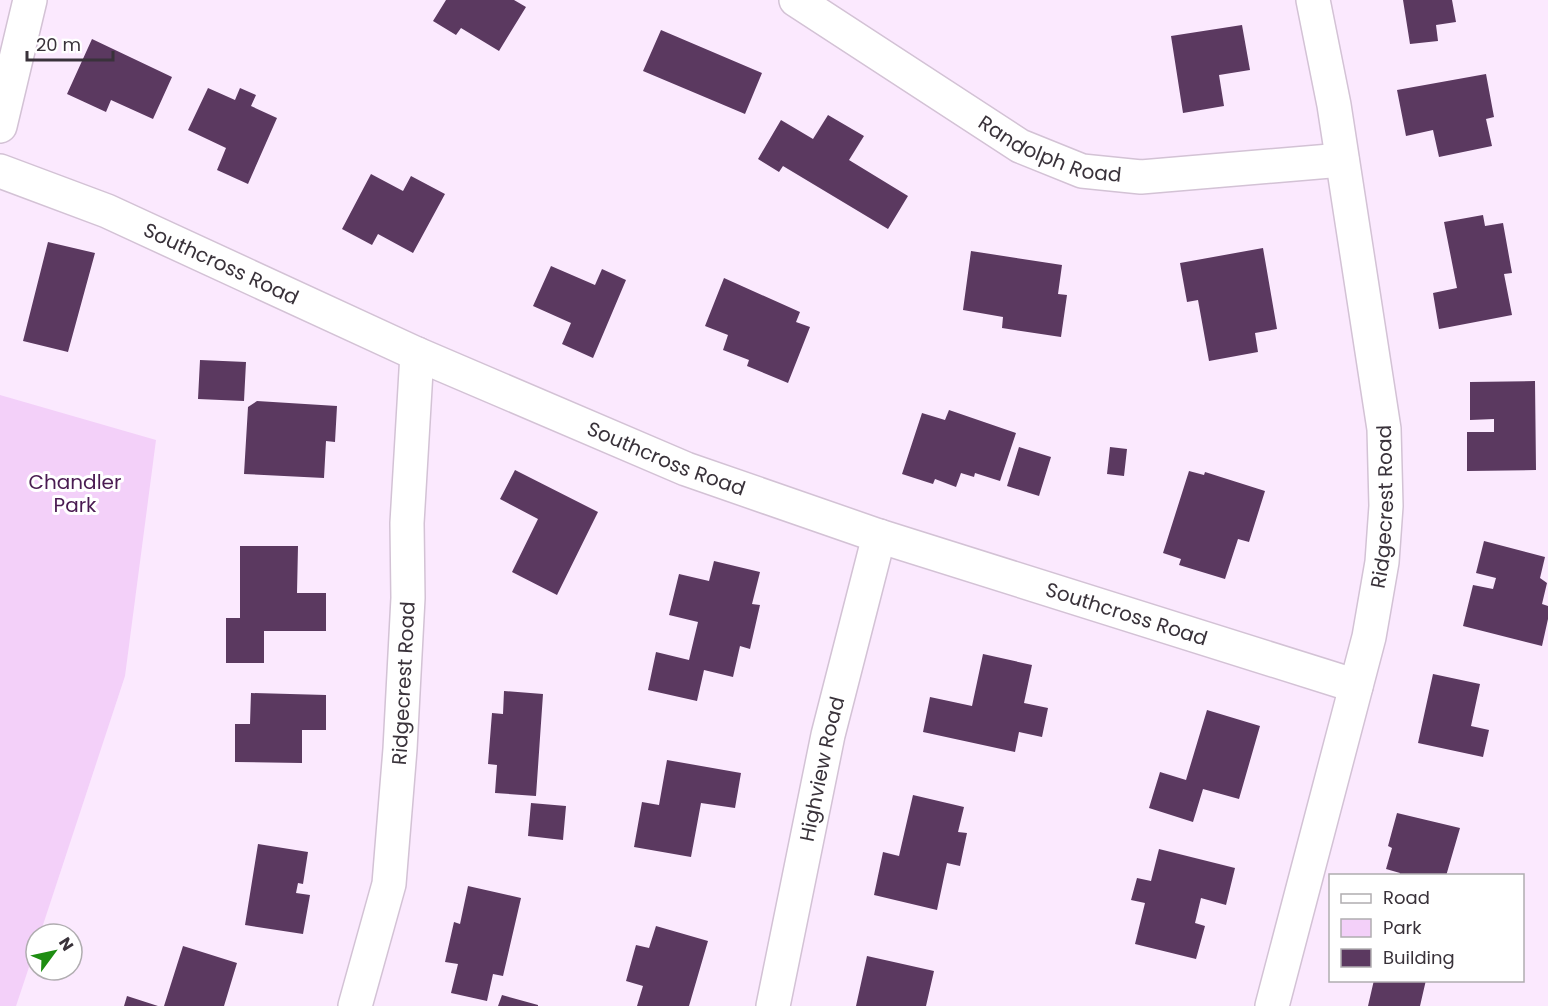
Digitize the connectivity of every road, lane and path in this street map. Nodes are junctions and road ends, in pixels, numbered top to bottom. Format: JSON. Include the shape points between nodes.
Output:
{"nodes":[{"id":1,"x":30,"y":0,"type":"edge"},
{"id":2,"x":796,"y":0,"type":"edge"},
{"id":3,"x":1313,"y":0,"type":"edge"},
{"id":4,"x":0,"y":126,"type":"edge"},
{"id":5,"x":1341,"y":160,"type":"junction"},
{"id":6,"x":0,"y":171,"type":"edge"},
{"id":7,"x":417,"y":354,"type":"junction"},
{"id":8,"x":879,"y":536,"type":"junction"},
{"id":9,"x":1356,"y":686,"type":"junction"},
{"id":10,"x":355,"y":1006,"type":"edge"},
{"id":11,"x":773,"y":1006,"type":"edge"},
{"id":12,"x":1272,"y":1006,"type":"edge"}],
"edges":[{"from":1,"to":4,"type":"street"},
{"from":2,"to":5,"type":"street","name":"Randolph Road","via":[[1020,146],[1082,171],[1142,177]]},
{"from":3,"to":5,"type":"street","name":"Ridgecrest Road"},
{"from":5,"to":9,"type":"street","name":"Ridgecrest Road","via":[[1384,429],[1386,495],[1382,562]]},
{"from":6,"to":7,"type":"street","name":"Southcross Road","via":[[106,212]]},
{"from":7,"to":8,"type":"street","name":"Southcross Road","via":[[686,469]]},
{"from":7,"to":10,"type":"street","name":"Ridgecrest Road","via":[[407,523],[408,598],[389,884]]},
{"from":8,"to":9,"type":"street","name":"Southcross Road"},
{"from":8,"to":11,"type":"street","name":"Highview Road","via":[[828,735]]},
{"from":9,"to":12,"type":"street","name":"Ridgecrest Road"}]}
